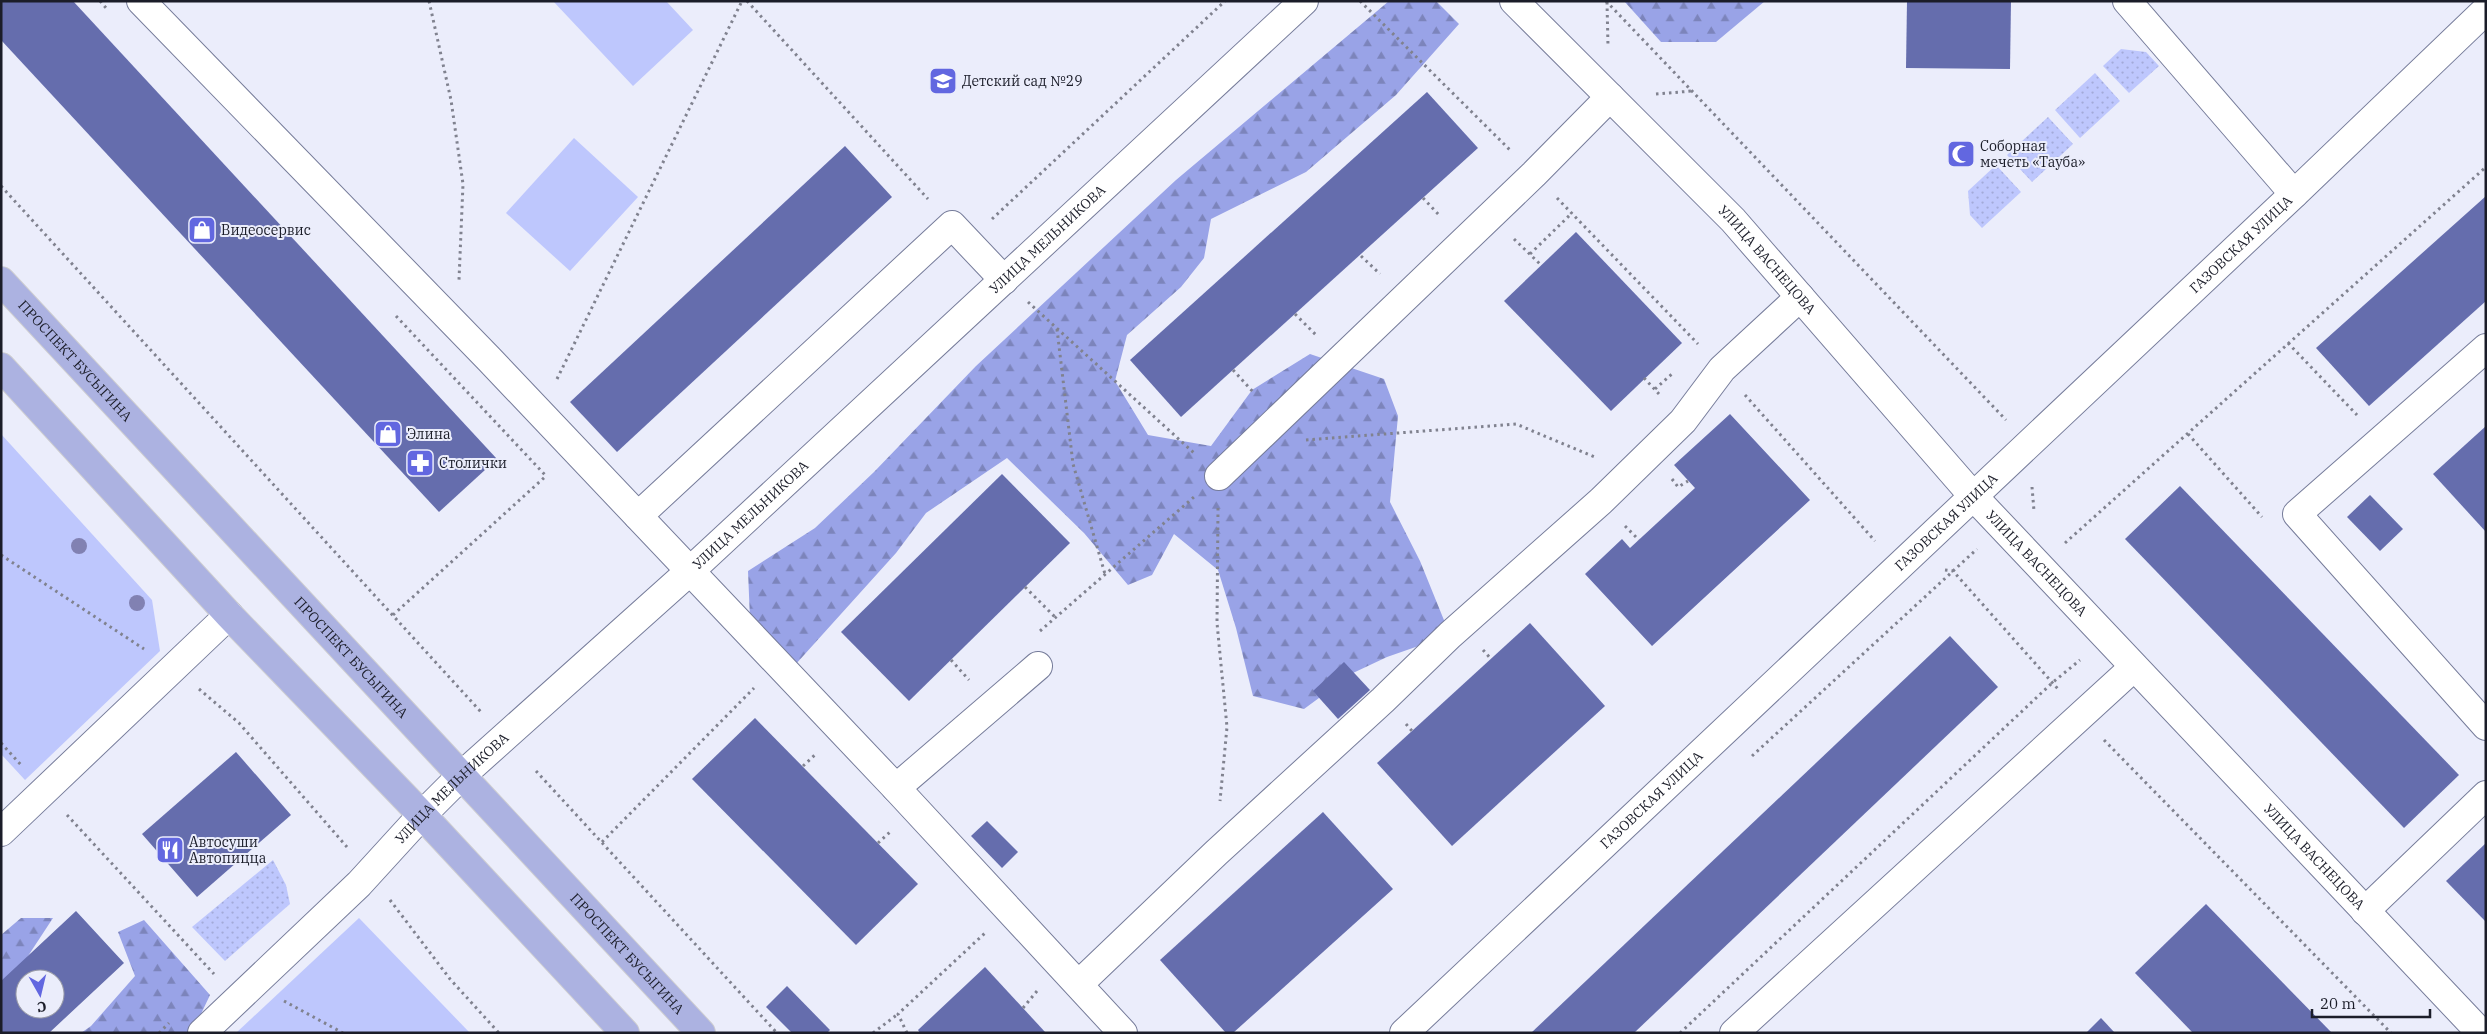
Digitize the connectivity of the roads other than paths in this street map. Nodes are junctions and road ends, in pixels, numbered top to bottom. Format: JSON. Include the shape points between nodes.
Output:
{"nodes":[{"id":1,"x":1304,"y":1,"type":"edge"},
{"id":2,"x":1514,"y":1,"type":"edge"},
{"id":3,"x":2127,"y":1,"type":"edge"},
{"id":4,"x":151,"y":5,"type":"edge"},
{"id":5,"x":2484,"y":14,"type":"edge"},
{"id":6,"x":1610,"y":97,"type":"junction"},
{"id":7,"x":2294,"y":194,"type":"junction"},
{"id":8,"x":1004,"y":280,"type":"junction"},
{"id":9,"x":1,"y":281,"type":"edge"},
{"id":10,"x":1800,"y":297,"type":"junction"},
{"id":11,"x":2486,"y":348,"type":"edge"},
{"id":12,"x":1,"y":367,"type":"edge"},
{"id":13,"x":1219,"y":476,"type":"road end"},
{"id":14,"x":1974,"y":497,"type":"junction"},
{"id":15,"x":638,"y":516,"type":"junction"},
{"id":16,"x":690,"y":571,"type":"junction"},
{"id":17,"x":229,"y":615,"type":"junction"},
{"id":18,"x":1038,"y":666,"type":"dead end"},
{"id":19,"x":2134,"y":667,"type":"junction"},
{"id":20,"x":2486,"y":726,"type":"edge"},
{"id":21,"x":461,"y":776,"type":"junction"},
{"id":22,"x":896,"y":788,"type":"junction"},
{"id":23,"x":2486,"y":795,"type":"edge"},
{"id":24,"x":422,"y":815,"type":"junction"},
{"id":25,"x":1,"y":832,"type":"edge"},
{"id":26,"x":2366,"y":911,"type":"junction"},
{"id":27,"x":1080,"y":984,"type":"junction"},
{"id":28,"x":202,"y":1033,"type":"edge"},
{"id":29,"x":625,"y":1033,"type":"edge"},
{"id":30,"x":701,"y":1033,"type":"edge"},
{"id":31,"x":1124,"y":1033,"type":"edge"},
{"id":32,"x":1404,"y":1033,"type":"edge"},
{"id":33,"x":1734,"y":1033,"type":"edge"},
{"id":34,"x":2481,"y":1033,"type":"edge"}],
"edges":[{"from":1,"to":8,"type":"street","name":"УЛИЦА МЕЛЬНИКОВА"},
{"from":2,"to":6,"type":"street","name":"УЛИЦА ВАСНЕЦОВА"},
{"from":3,"to":7,"type":"street"},
{"from":4,"to":15,"type":"street"},
{"from":5,"to":7,"type":"street","name":"ГАЗОВСКАЯ УЛИЦА"},
{"from":6,"to":10,"type":"street","name":"УЛИЦА ВАСНЕЦОВА","via":[[1733,220]]},
{"from":6,"to":13,"type":"street"},
{"from":7,"to":14,"type":"street","name":"ГАЗОВСКАЯ УЛИЦА"},
{"from":8,"to":15,"type":"street","via":[[960,234]]},
{"from":8,"to":16,"type":"street","name":"УЛИЦА МЕЛЬНИКОВА"},
{"from":9,"to":21,"type":"main road","name":"ПРОСПЕКТ БУСЫГИНА"},
{"from":10,"to":14,"type":"street","name":"УЛИЦА ВАСНЕЦОВА"},
{"from":10,"to":27,"type":"street","via":[[1722,369],[1683,421],[1601,502],[1450,635]]},
{"from":11,"to":20,"type":"street","via":[[2297,514]]},
{"from":12,"to":17,"type":"main road"},
{"from":14,"to":19,"type":"street","name":"УЛИЦА ВАСНЕЦОВА"},
{"from":14,"to":32,"type":"street","name":"ГАЗОВСКАЯ УЛИЦА"},
{"from":15,"to":16,"type":"street"},
{"from":16,"to":21,"type":"street","name":"УЛИЦА МЕЛЬНИКОВА"},
{"from":16,"to":22,"type":"street"},
{"from":17,"to":24,"type":"main road"},
{"from":17,"to":25,"type":"street"},
{"from":18,"to":22,"type":"street"},
{"from":19,"to":26,"type":"street","name":"УЛИЦА ВАСНЕЦОВА"},
{"from":19,"to":33,"type":"street"},
{"from":21,"to":24,"type":"street","name":"УЛИЦА МЕЛЬНИКОВА"},
{"from":21,"to":30,"type":"main road","name":"ПРОСПЕКТ БУСЫГИНА"},
{"from":22,"to":27,"type":"street"},
{"from":23,"to":26,"type":"street"},
{"from":24,"to":28,"type":"street","name":"УЛИЦА МЕЛЬНИКОВА","via":[[375,879]]},
{"from":24,"to":29,"type":"main road"},
{"from":26,"to":34,"type":"street","name":"УЛИЦА ВАСНЕЦОВА"},
{"from":27,"to":31,"type":"street"}]}
